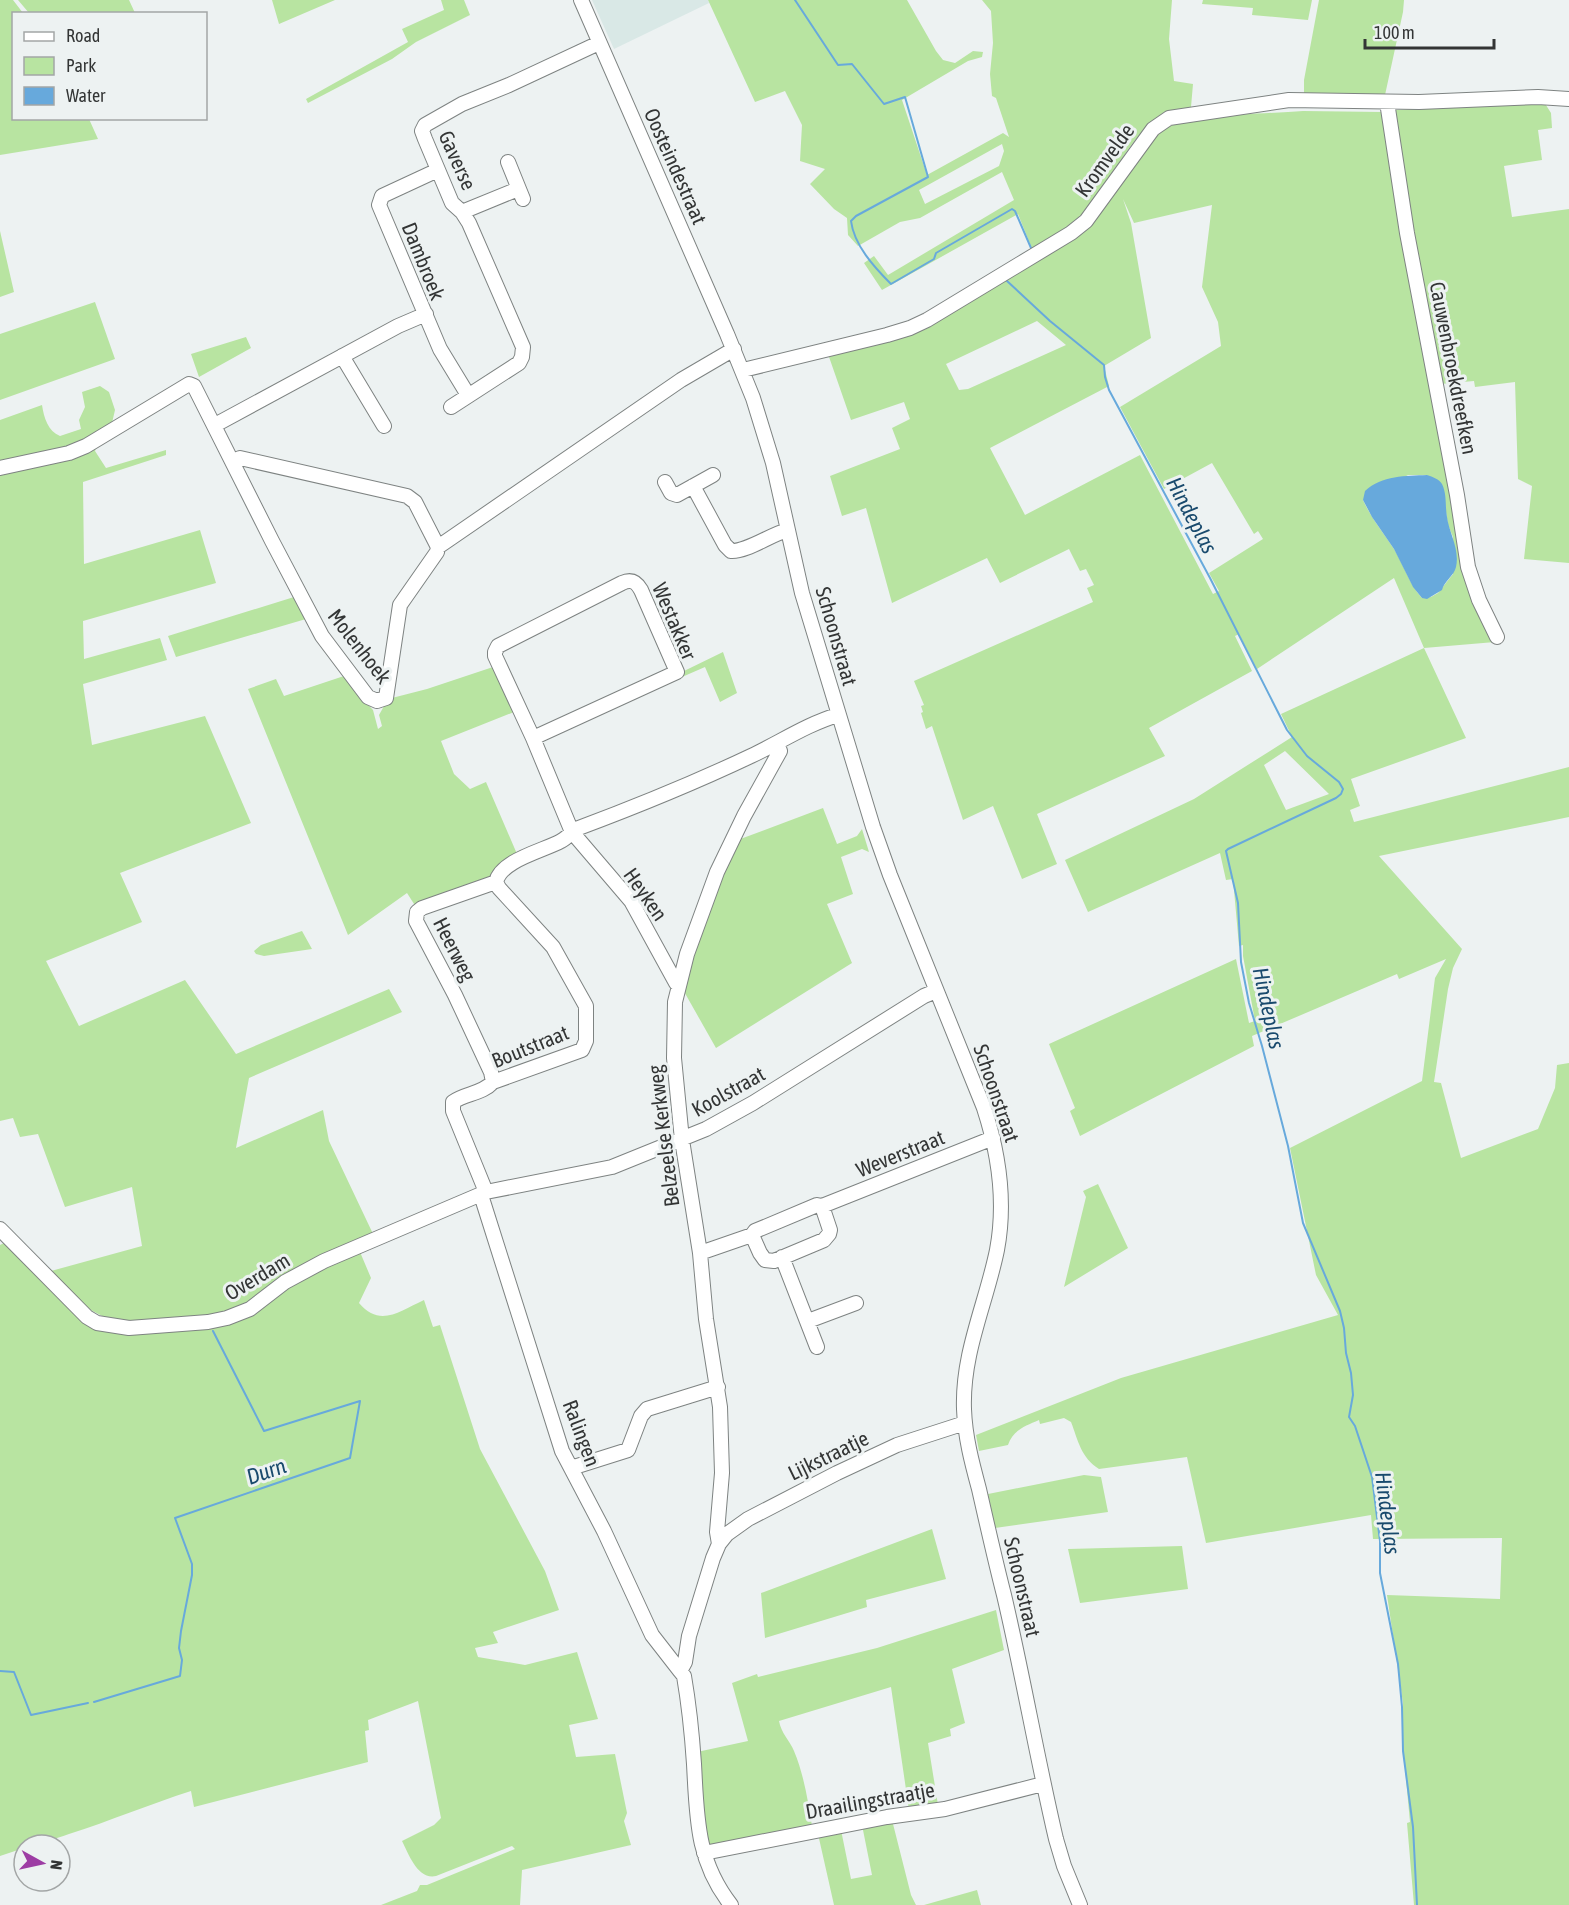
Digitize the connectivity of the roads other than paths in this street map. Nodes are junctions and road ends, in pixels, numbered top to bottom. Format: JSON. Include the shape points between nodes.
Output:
{"nodes":[{"id":1,"x":581,"y":0,"type":"edge"},
{"id":2,"x":599,"y":43,"type":"junction"},
{"id":3,"x":1569,"y":99,"type":"edge"},
{"id":4,"x":1387,"y":102,"type":"junction"},
{"id":5,"x":508,"y":162,"type":"dead end"},
{"id":6,"x":438,"y":170,"type":"junction"},
{"id":7,"x":462,"y":212,"type":"junction"},
{"id":8,"x":426,"y":314,"type":"junction"},
{"id":9,"x":734,"y":349,"type":"junction"},
{"id":10,"x":342,"y":356,"type":"junction"},
{"id":11,"x":743,"y":370,"type":"junction"},
{"id":12,"x":468,"y":395,"type":"junction"},
{"id":13,"x":451,"y":407,"type":"dead end"},
{"id":14,"x":379,"y":423,"type":"dead end"},
{"id":15,"x":215,"y":425,"type":"junction"},
{"id":16,"x":233,"y":461,"type":"junction"},
{"id":17,"x":0,"y":468,"type":"edge"},
{"id":18,"x":713,"y":475,"type":"dead end"},
{"id":19,"x":665,"y":482,"type":"dead end"},
{"id":20,"x":693,"y":486,"type":"junction"},
{"id":21,"x":788,"y":530,"type":"junction"},
{"id":22,"x":438,"y":547,"type":"junction"},
{"id":23,"x":1497,"y":637,"type":"dead end"},
{"id":24,"x":838,"y":715,"type":"junction"},
{"id":25,"x":533,"y":738,"type":"junction"},
{"id":26,"x":777,"y":744,"type":"junction"},
{"id":27,"x":572,"y":832,"type":"junction"},
{"id":28,"x":496,"y":882,"type":"junction"},
{"id":29,"x":678,"y":984,"type":"junction"},
{"id":30,"x":936,"y":991,"type":"junction"},
{"id":31,"x":493,"y":1082,"type":"junction"},
{"id":32,"x":993,"y":1138,"type":"junction"},
{"id":33,"x":682,"y":1140,"type":"junction"},
{"id":34,"x":484,"y":1193,"type":"junction"},
{"id":35,"x":822,"y":1206,"type":"junction"},
{"id":36,"x":0,"y":1229,"type":"edge"},
{"id":37,"x":752,"y":1235,"type":"junction"},
{"id":38,"x":700,"y":1253,"type":"junction"},
{"id":39,"x":782,"y":1257,"type":"junction"},
{"id":40,"x":856,"y":1303,"type":"dead end"},
{"id":41,"x":808,"y":1321,"type":"junction"},
{"id":42,"x":818,"y":1347,"type":"dead end"},
{"id":43,"x":718,"y":1387,"type":"junction"},
{"id":44,"x":965,"y":1424,"type":"junction"},
{"id":45,"x":571,"y":1468,"type":"junction"},
{"id":46,"x":719,"y":1544,"type":"junction"},
{"id":47,"x":680,"y":1671,"type":"junction"},
{"id":48,"x":1043,"y":1784,"type":"junction"},
{"id":49,"x":704,"y":1853,"type":"junction"},
{"id":50,"x":730,"y":1905,"type":"edge"},
{"id":51,"x":1080,"y":1905,"type":"edge"}],
"edges":[{"from":1,"to":2,"type":"street","name":"Oosteindestraat"},
{"from":2,"to":6,"type":"street","name":"Gaverse","via":[[462,104],[425,125],[424,140]]},
{"from":2,"to":9,"type":"street","name":"Oosteindestraat"},
{"from":3,"to":4,"type":"street","name":"Kromvelde"},
{"from":4,"to":11,"type":"street","name":"Kromvelde","via":[[1289,100],[1169,118],[1153,129],[1086,221],[927,320],[893,333]]},
{"from":4,"to":23,"type":"street","name":"Cauwenbroekdreefken","via":[[1468,567]]},
{"from":5,"to":7,"type":"street","via":[[520,194]]},
{"from":6,"to":7,"type":"street","name":"Gaverse","via":[[452,203]]},
{"from":6,"to":8,"type":"street","name":"Dambroek","via":[[382,196],[379,205]]},
{"from":7,"to":12,"type":"street","name":"Gaverse","via":[[523,347],[519,363]]},
{"from":8,"to":10,"type":"street","name":"Dambroek"},
{"from":8,"to":12,"type":"street","via":[[440,349]]},
{"from":9,"to":11,"type":"street","name":"Schoonstraat"},
{"from":9,"to":22,"type":"street","name":"Molenhoek","via":[[681,380]]},
{"from":10,"to":14,"type":"street"},
{"from":10,"to":15,"type":"street","name":"Dambroek"},
{"from":11,"to":21,"type":"street","name":"Schoonstraat","via":[[767,440]]},
{"from":12,"to":13,"type":"street","name":"Gaverse"},
{"from":15,"to":16,"type":"street","name":"Molenhoek"},
{"from":15,"to":17,"type":"street","name":"Molenhoek","via":[[194,386],[189,384],[86,446],[52,458]]},
{"from":16,"to":22,"type":"street","via":[[240,458],[407,496],[415,502]]},
{"from":16,"to":22,"type":"street","name":"Molenhoek","via":[[322,636],[373,700],[386,698],[400,605]]},
{"from":18,"to":20,"type":"street"},
{"from":19,"to":20,"type":"street","via":[[674,494]]},
{"from":20,"to":21,"type":"street","via":[[732,551]]},
{"from":21,"to":24,"type":"street","name":"Schoonstraat"},
{"from":24,"to":26,"type":"street"},
{"from":24,"to":30,"type":"street","name":"Schoonstraat","via":[[880,849]]},
{"from":25,"to":25,"type":"street","name":"Westakker","via":[[676,674],[638,585],[632,580],[498,646],[495,656]]},
{"from":25,"to":27,"type":"street"},
{"from":26,"to":27,"type":"street"},
{"from":26,"to":29,"type":"street","name":"Belzeelse Kerkweg","via":[[780,751],[717,872]]},
{"from":27,"to":28,"type":"street","via":[[505,868]]},
{"from":27,"to":29,"type":"street","name":"Heyken","via":[[630,901]]},
{"from":28,"to":31,"type":"street","name":"Heerweg","via":[[422,908],[416,921],[455,995]]},
{"from":28,"to":31,"type":"street","name":"Boutstraat","via":[[557,953],[586,1006],[586,1041],[577,1053]]},
{"from":29,"to":33,"type":"street","name":"Belzeelse Kerkweg","via":[[674,1058]]},
{"from":30,"to":32,"type":"street","name":"Schoonstraat"},
{"from":30,"to":33,"type":"street","name":"Koolstraat","via":[[736,1113]]},
{"from":31,"to":34,"type":"street","name":"Boutstraat","via":[[487,1089],[459,1098],[452,1105]]},
{"from":32,"to":35,"type":"street","name":"Weverstraat"},
{"from":32,"to":44,"type":"street","name":"Schoonstraat","via":[[1001,1186],[999,1235],[970,1346],[964,1392]]},
{"from":33,"to":34,"type":"street","name":"Koolstraat","via":[[612,1167]]},
{"from":33,"to":38,"type":"street","name":"Belzeelse Kerkweg"},
{"from":34,"to":36,"type":"street","name":"Overdam","via":[[324,1261],[285,1282],[250,1309],[227,1318],[185,1324],[129,1328],[97,1323]]},
{"from":34,"to":45,"type":"street","name":"Ralingen","via":[[562,1451]]},
{"from":35,"to":37,"type":"street","name":"Weverstraat"},
{"from":35,"to":39,"type":"street","via":[[830,1230],[827,1238]]},
{"from":37,"to":38,"type":"street","name":"Weverstraat"},
{"from":37,"to":39,"type":"street","via":[[765,1260]]},
{"from":38,"to":43,"type":"street","name":"Belzeelse Kerkweg"},
{"from":39,"to":41,"type":"street"},
{"from":40,"to":41,"type":"street"},
{"from":41,"to":42,"type":"street"},
{"from":43,"to":45,"type":"street","via":[[647,1409],[628,1450]]},
{"from":43,"to":46,"type":"street","name":"Belzeelse Kerkweg","via":[[722,1450]]},
{"from":44,"to":46,"type":"street","name":"Lijkstraatje","via":[[897,1445],[837,1473],[748,1519]]},
{"from":44,"to":48,"type":"street","name":"Schoonstraat"},
{"from":45,"to":47,"type":"street","name":"Ralingen","via":[[652,1635]]},
{"from":46,"to":47,"type":"street"},
{"from":47,"to":49,"type":"street","name":"Ralingen","via":[[688,1698],[698,1831]]},
{"from":48,"to":49,"type":"street","name":"Draailingstraatje","via":[[945,1809]]},
{"from":48,"to":51,"type":"street","name":"Schoonstraat","via":[[1064,1866]]},
{"from":49,"to":50,"type":"street","name":"Ralingen"}]}
